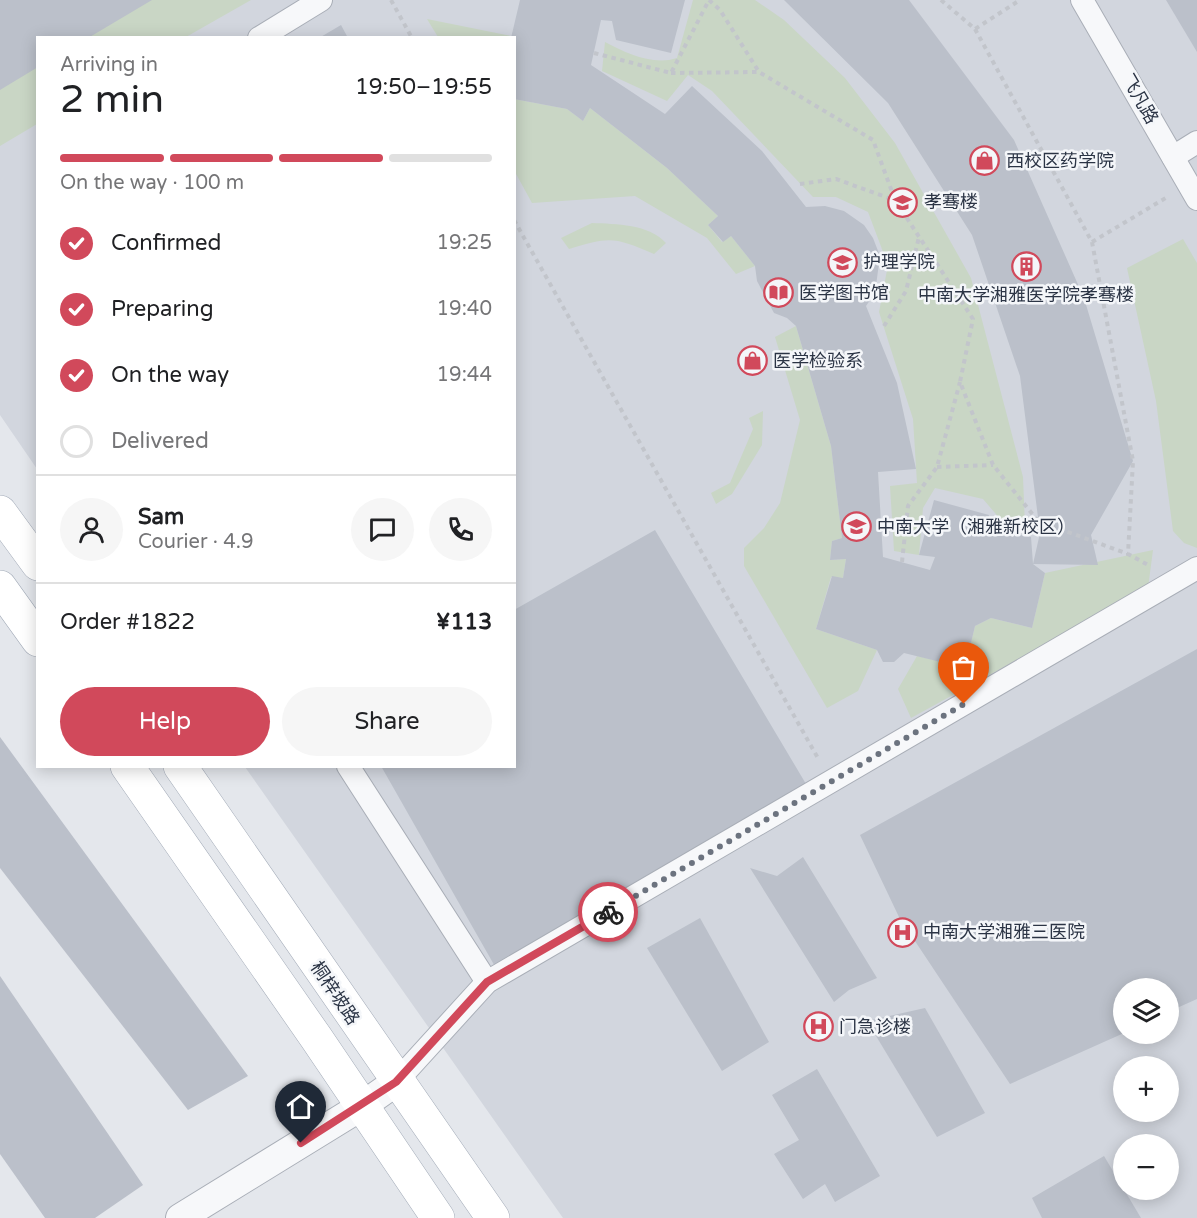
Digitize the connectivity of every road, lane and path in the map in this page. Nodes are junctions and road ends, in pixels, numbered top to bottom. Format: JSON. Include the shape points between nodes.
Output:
{"nodes":[{"id":1,"x":321,"y":0,"type":"edge"},
{"id":2,"x":391,"y":0,"type":"edge"},
{"id":3,"x":709,"y":0,"type":"edge"},
{"id":4,"x":941,"y":0,"type":"edge"},
{"id":5,"x":1020,"y":0,"type":"edge"},
{"id":6,"x":1082,"y":0,"type":"edge"},
{"id":7,"x":975,"y":29,"type":"junction"},
{"id":8,"x":262,"y":36,"type":"edge"},
{"id":9,"x":411,"y":36,"type":"edge"},
{"id":10,"x":594,"y":53,"type":"dead end"},
{"id":11,"x":759,"y":72,"type":"junction"},
{"id":12,"x":671,"y":73,"type":"junction"},
{"id":13,"x":1197,"y":142,"type":"edge"},
{"id":14,"x":1173,"y":157,"type":"junction"},
{"id":15,"x":800,"y":184,"type":"dead end"},
{"id":16,"x":1193,"y":191,"type":"edge"},
{"id":17,"x":895,"y":200,"type":"junction"},
{"id":18,"x":516,"y":224,"type":"edge"},
{"id":19,"x":919,"y":236,"type":"junction"},
{"id":20,"x":1092,"y":242,"type":"junction"},
{"id":21,"x":884,"y":326,"type":"dead end"},
{"id":22,"x":960,"y":381,"type":"junction"},
{"id":23,"x":993,"y":465,"type":"junction"},
{"id":24,"x":937,"y":467,"type":"junction"},
{"id":25,"x":0,"y":512,"type":"edge"},
{"id":26,"x":1128,"y":554,"type":"junction"},
{"id":27,"x":36,"y":561,"type":"edge"},
{"id":28,"x":902,"y":562,"type":"dead end"},
{"id":29,"x":1197,"y":568,"type":"edge"},
{"id":30,"x":1175,"y":580,"type":"junction"},
{"id":31,"x":0,"y":587,"type":"edge"},
{"id":32,"x":36,"y":637,"type":"edge"},
{"id":33,"x":128,"y":768,"type":"edge"},
{"id":34,"x":181,"y":768,"type":"edge"},
{"id":35,"x":349,"y":768,"type":"edge"},
{"id":36,"x":831,"y":782,"type":"junction"},
{"id":37,"x":487,"y":982,"type":"junction"},
{"id":38,"x":396,"y":1082,"type":"junction"},
{"id":39,"x":362,"y":1106,"type":"junction"},
{"id":40,"x":180,"y":1218,"type":"edge"},
{"id":41,"x":438,"y":1218,"type":"edge"},
{"id":42,"x":493,"y":1218,"type":"edge"}],
"edges":[{"from":1,"to":8,"type":"street"},
{"from":2,"to":9,"type":"path"},
{"from":3,"to":11,"type":"path","via":[[720,10]]},
{"from":3,"to":12,"type":"path"},
{"from":4,"to":7,"type":"path"},
{"from":5,"to":7,"type":"path"},
{"from":6,"to":14,"type":"street","name":"飞凡路"},
{"from":7,"to":20,"type":"path"},
{"from":10,"to":12,"type":"path"},
{"from":11,"to":12,"type":"path"},
{"from":11,"to":17,"type":"path","via":[[873,140]]},
{"from":13,"to":14,"type":"street"},
{"from":14,"to":16,"type":"street","name":"飞凡路"},
{"from":15,"to":17,"type":"path","via":[[836,179]]},
{"from":16,"to":20,"type":"path"},
{"from":17,"to":19,"type":"path"},
{"from":18,"to":36,"type":"path"},
{"from":19,"to":21,"type":"path","via":[[906,291]]},
{"from":19,"to":22,"type":"path","via":[[973,319]]},
{"from":20,"to":26,"type":"path","via":[[1133,461]]},
{"from":22,"to":23,"type":"path"},
{"from":22,"to":24,"type":"path"},
{"from":23,"to":24,"type":"path"},
{"from":23,"to":26,"type":"path","via":[[1038,520]]},
{"from":24,"to":28,"type":"path","via":[[908,506]]},
{"from":25,"to":27,"type":"main road"},
{"from":26,"to":30,"type":"path"},
{"from":29,"to":30,"type":"street"},
{"from":30,"to":36,"type":"street"},
{"from":31,"to":32,"type":"main road"},
{"from":33,"to":39,"type":"main road"},
{"from":34,"to":38,"type":"main road","name":"桐梓坡路"},
{"from":35,"to":37,"type":"street"},
{"from":36,"to":37,"type":"street"},
{"from":37,"to":38,"type":"street"},
{"from":38,"to":39,"type":"street"},
{"from":38,"to":42,"type":"main road","name":"桐梓坡路"},
{"from":39,"to":40,"type":"street"},
{"from":39,"to":41,"type":"main road"}]}
